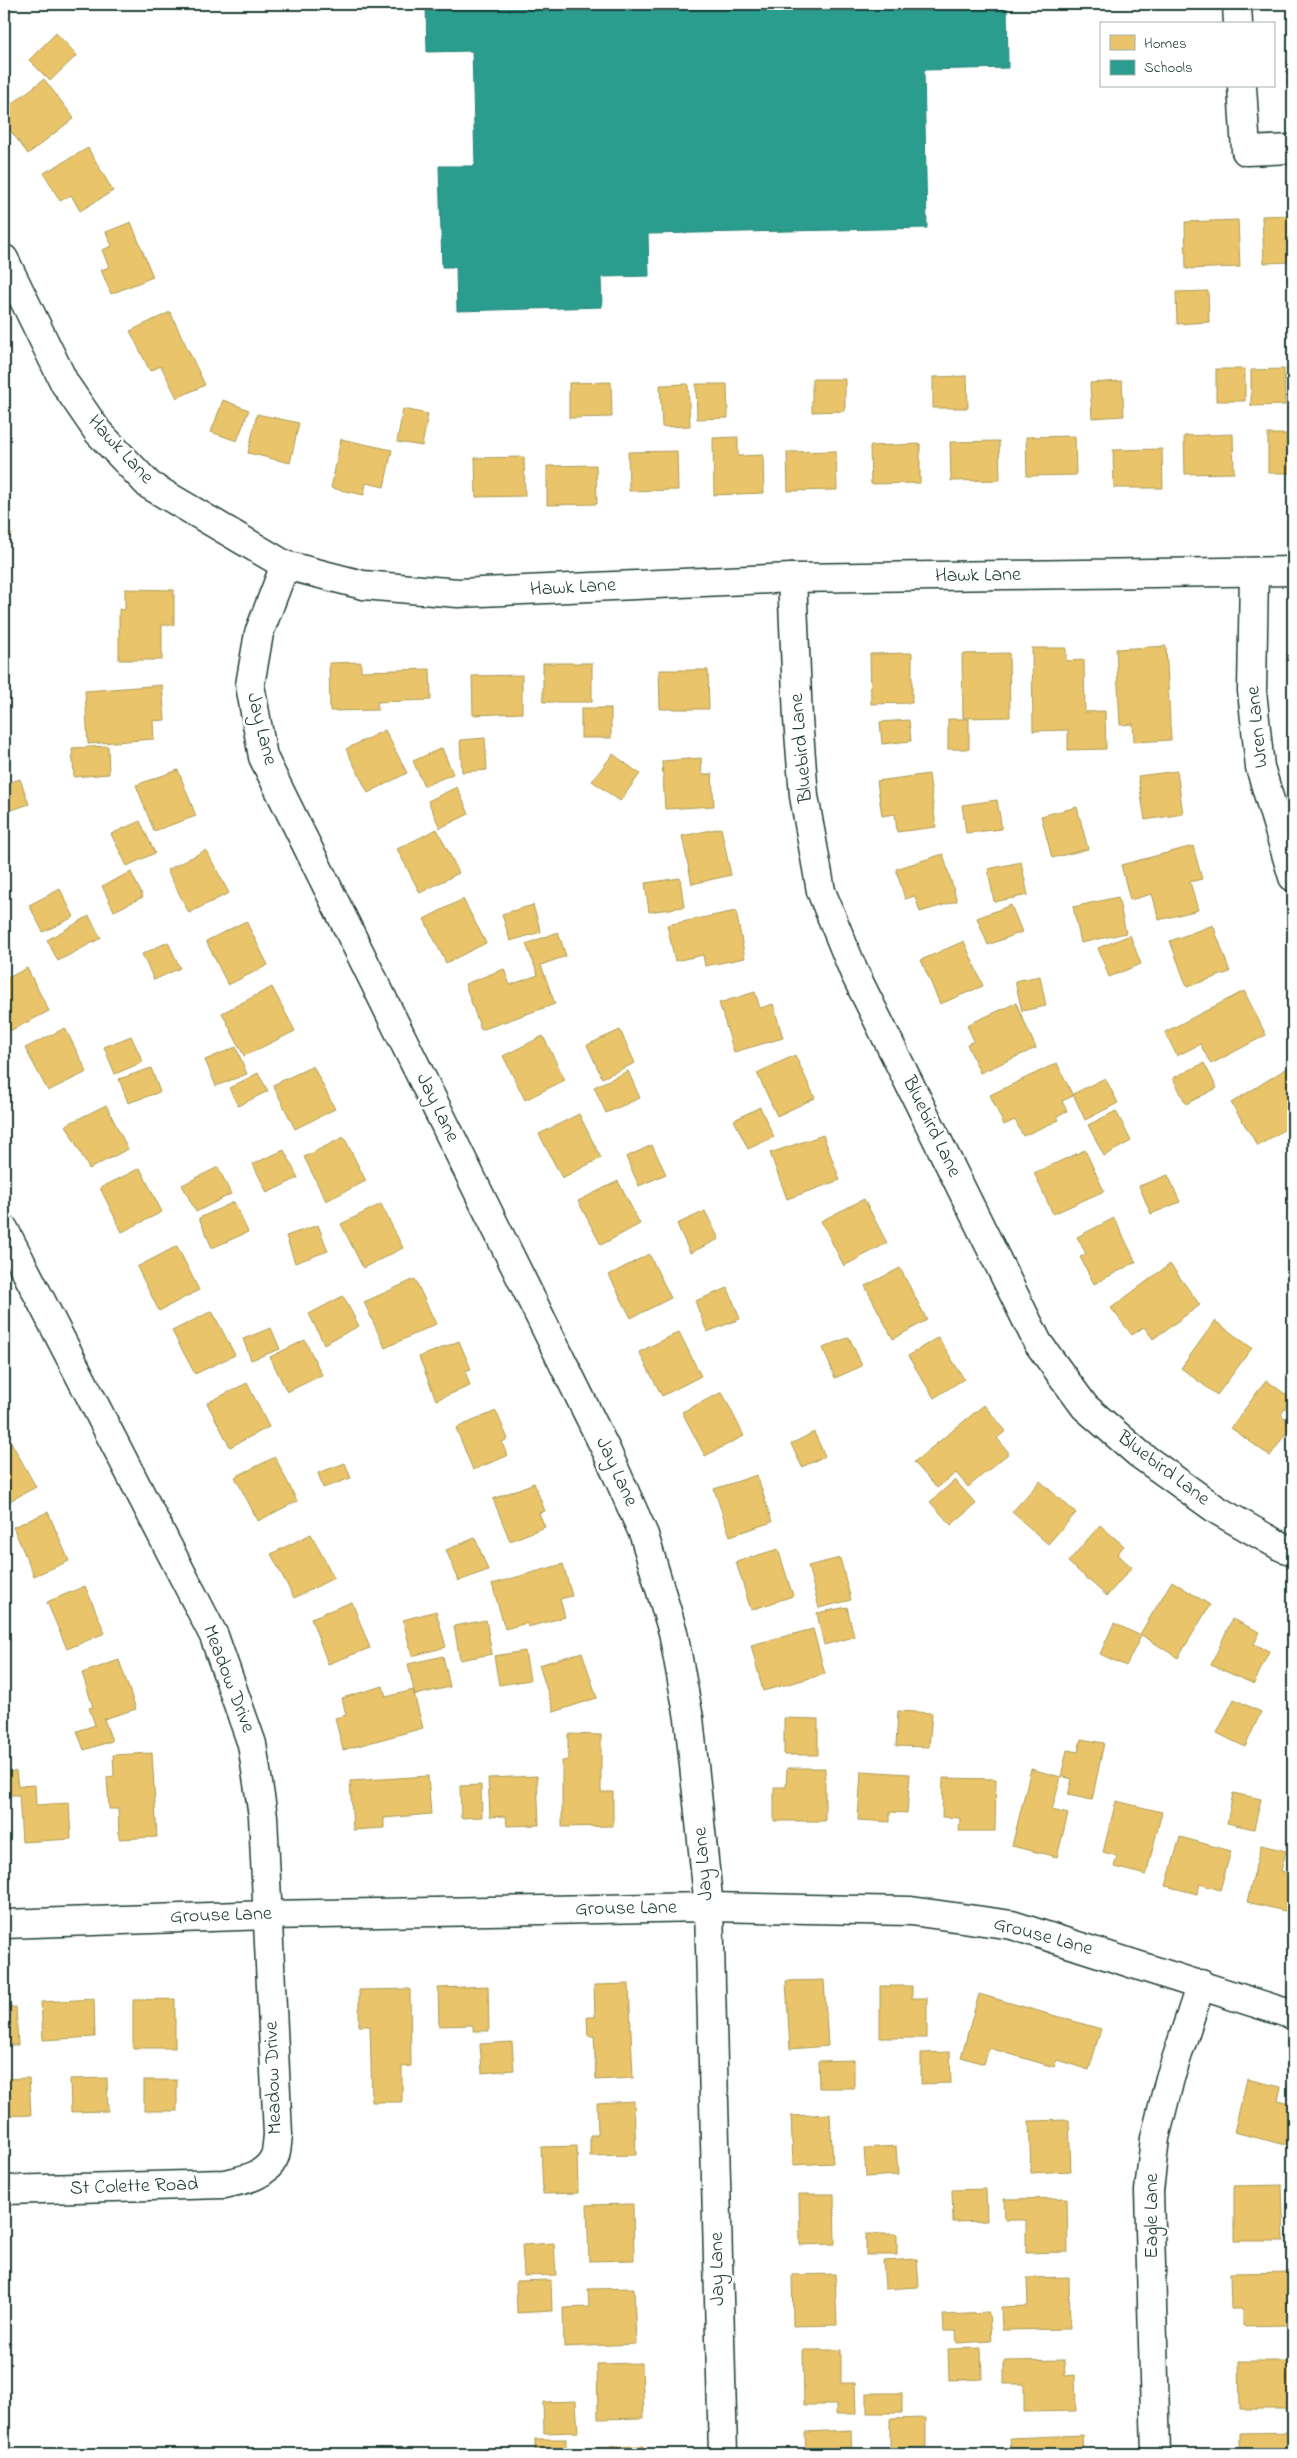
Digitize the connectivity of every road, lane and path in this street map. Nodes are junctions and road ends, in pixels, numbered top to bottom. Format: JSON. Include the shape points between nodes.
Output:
{"nodes":[{"id":1,"x":1237,"y":4,"type":"edge"},
{"id":2,"x":1238,"y":22,"type":"edge"},
{"id":3,"x":1242,"y":88,"type":"edge"},
{"id":4,"x":1293,"y":149,"type":"edge"},
{"id":5,"x":4,"y":259,"type":"edge"},
{"id":6,"x":284,"y":566,"type":"junction"},
{"id":7,"x":1293,"y":571,"type":"edge"},
{"id":8,"x":1254,"y":572,"type":"junction"},
{"id":9,"x":792,"y":578,"type":"junction"},
{"id":10,"x":1293,"y":877,"type":"edge"},
{"id":11,"x":4,"y":1230,"type":"edge"},
{"id":12,"x":1293,"y":1551,"type":"edge"},
{"id":13,"x":709,"y":1907,"type":"junction"},
{"id":14,"x":267,"y":1915,"type":"junction"},
{"id":15,"x":4,"y":1924,"type":"edge"},
{"id":16,"x":1201,"y":1984,"type":"junction"},
{"id":17,"x":1293,"y":2015,"type":"edge"},
{"id":18,"x":263,"y":2172,"type":"joint"},
{"id":19,"x":4,"y":2190,"type":"edge"},
{"id":20,"x":723,"y":2454,"type":"edge"},
{"id":21,"x":1156,"y":2454,"type":"edge"}],
"edges":[{"from":1,"to":2,"type":"street"},
{"from":3,"to":4,"type":"street","via":[[1246,151]]},
{"from":5,"to":6,"type":"street","name":"Hawk Lane","via":[[65,384],[98,432],[149,485]]},
{"from":6,"to":9,"type":"street","name":"Hawk Lane","via":[[363,585],[458,593]]},
{"from":6,"to":13,"type":"street","name":"Jay Lane","via":[[259,633],[250,685],[263,757],[608,1452],[644,1535],[673,1632],[689,1718]]},
{"from":7,"to":8,"type":"street","name":"Hawk Lane"},
{"from":8,"to":9,"type":"street","name":"Hawk Lane"},
{"from":8,"to":10,"type":"street","name":"Wren Lane","via":[[1252,691],[1260,767]]},
{"from":9,"to":12,"type":"street","name":"Bluebird Lane","via":[[804,796],[821,891],[854,972],[1038,1343],[1085,1407],[1139,1454],[1218,1510]]},
{"from":11,"to":14,"type":"street","name":"Meadow Drive","via":[[214,1636],[252,1744],[263,1816]]},
{"from":13,"to":14,"type":"street","name":"Grouse Lane"},
{"from":13,"to":16,"type":"street","name":"Grouse Lane","via":[[911,1911],[1012,1925]]},
{"from":13,"to":20,"type":"street","name":"Jay Lane"},
{"from":14,"to":15,"type":"street","name":"Grouse Lane"},
{"from":14,"to":18,"type":"street","name":"Meadow Drive","via":[[278,2135],[275,2158]]},
{"from":16,"to":17,"type":"street","name":"Grouse Lane"},
{"from":16,"to":21,"type":"street","name":"Eagle Lane","via":[[1170,2078],[1155,2138],[1149,2191]]},
{"from":18,"to":19,"type":"street","name":"St Colette Road","via":[[224,2184]]}]}
